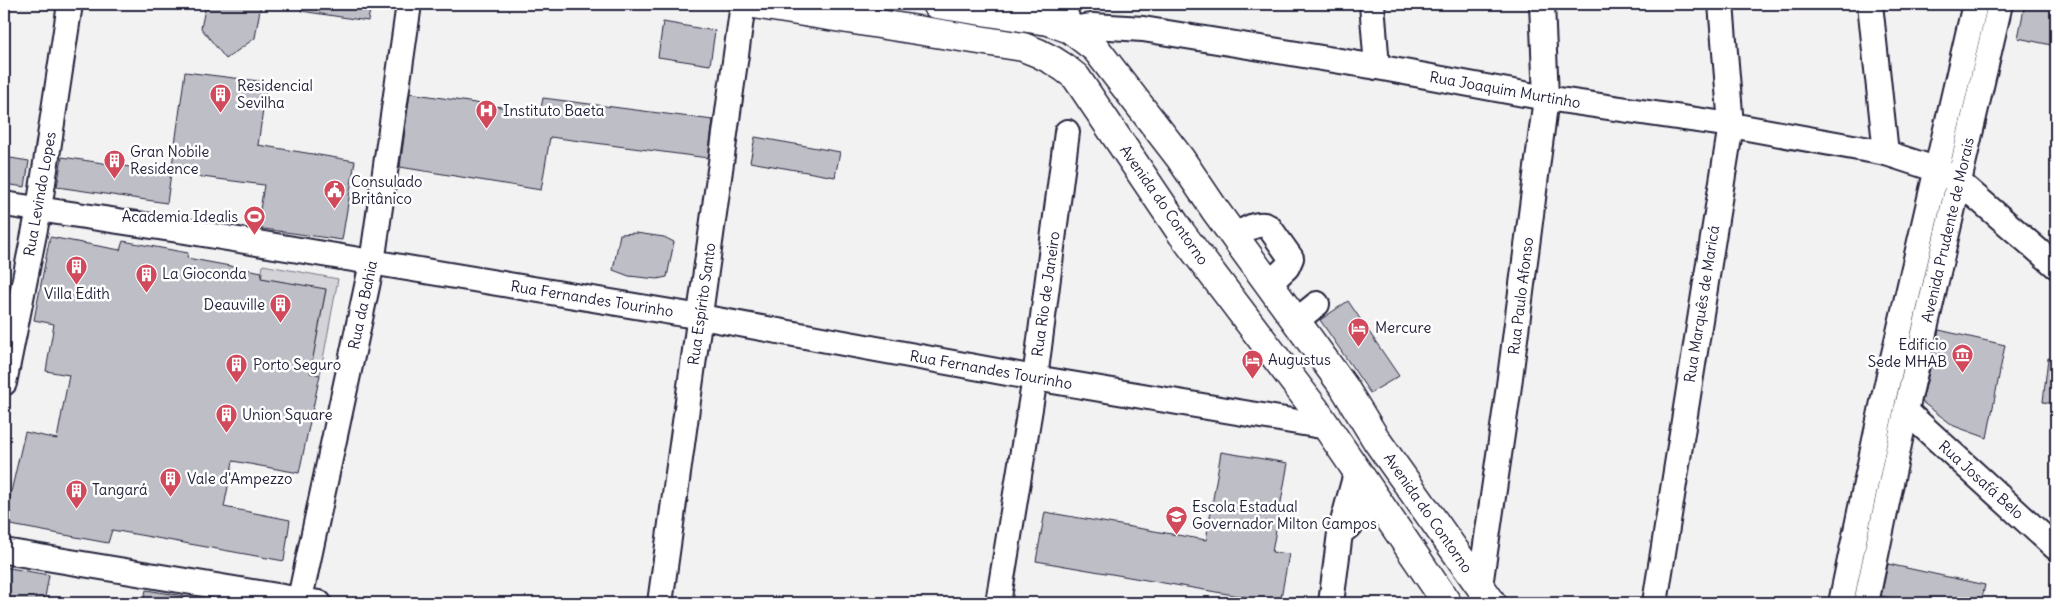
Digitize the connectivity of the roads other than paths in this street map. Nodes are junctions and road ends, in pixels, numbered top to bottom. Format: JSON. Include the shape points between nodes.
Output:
{"nodes":[{"id":1,"x":70,"y":4,"type":"edge"},
{"id":2,"x":409,"y":4,"type":"edge"},
{"id":3,"x":742,"y":4,"type":"edge"},
{"id":4,"x":754,"y":4,"type":"edge"},
{"id":5,"x":936,"y":4,"type":"edge"},
{"id":6,"x":1372,"y":4,"type":"edge"},
{"id":7,"x":1542,"y":4,"type":"edge"},
{"id":8,"x":1720,"y":4,"type":"edge"},
{"id":9,"x":1870,"y":4,"type":"edge"},
{"id":10,"x":1975,"y":4,"type":"edge"},
{"id":11,"x":2000,"y":4,"type":"edge"},
{"id":12,"x":1067,"y":16,"type":"edge"},
{"id":13,"x":1023,"y":47,"type":"junction"},
{"id":14,"x":1377,"y":67,"type":"junction"},
{"id":15,"x":1546,"y":98,"type":"junction"},
{"id":16,"x":1730,"y":125,"type":"junction"},
{"id":17,"x":1067,"y":132,"type":"dead end"},
{"id":18,"x":1886,"y":153,"type":"junction"},
{"id":19,"x":1938,"y":170,"type":"junction"},
{"id":20,"x":1960,"y":182,"type":"junction"},
{"id":21,"x":4,"y":204,"type":"edge"},
{"id":22,"x":39,"y":209,"type":"junction"},
{"id":23,"x":372,"y":263,"type":"junction"},
{"id":24,"x":2056,"y":266,"type":"edge"},
{"id":25,"x":1317,"y":304,"type":"dead end"},
{"id":26,"x":701,"y":317,"type":"junction"},
{"id":27,"x":1296,"y":322,"type":"junction"},
{"id":28,"x":1034,"y":378,"type":"junction"},
{"id":29,"x":4,"y":383,"type":"edge"},
{"id":30,"x":1906,"y":412,"type":"junction"},
{"id":31,"x":1327,"y":427,"type":"junction"},
{"id":32,"x":1357,"y":470,"type":"junction"},
{"id":33,"x":1379,"y":502,"type":"junction"},
{"id":34,"x":1340,"y":533,"type":"junction"},
{"id":35,"x":2056,"y":548,"type":"edge"},
{"id":36,"x":4,"y":551,"type":"edge"},
{"id":37,"x":1486,"y":595,"type":"edge"},
{"id":38,"x":306,"y":602,"type":"edge"},
{"id":39,"x":660,"y":603,"type":"edge"},
{"id":40,"x":998,"y":603,"type":"edge"},
{"id":41,"x":1331,"y":603,"type":"edge"},
{"id":42,"x":1447,"y":603,"type":"edge"},
{"id":43,"x":1655,"y":603,"type":"edge"},
{"id":44,"x":1841,"y":603,"type":"edge"},
{"id":45,"x":1866,"y":603,"type":"edge"}],
"edges":[{"from":1,"to":22,"type":"street","name":"Rua Levindo Lopes"},
{"from":2,"to":23,"type":"street","name":"Rua da Bahia"},
{"from":3,"to":26,"type":"street","name":"Rua Espírito Santo"},
{"from":4,"to":13,"type":"main road","name":"Avenida do Contorno"},
{"from":5,"to":12,"type":"main road","name":"Avenida do Contorno","via":[[1048,20]]},
{"from":6,"to":14,"type":"street"},
{"from":7,"to":15,"type":"street","name":"Rua Paulo Afonso"},
{"from":8,"to":16,"type":"street","name":"Rua Marquês de Maricá"},
{"from":9,"to":18,"type":"street"},
{"from":10,"to":19,"type":"street","name":"Avenida Prudente de Morais"},
{"from":11,"to":20,"type":"street","name":"Avenida Prudente de Morais"},
{"from":12,"to":13,"type":"main road","via":[[1040,43]]},
{"from":12,"to":14,"type":"street","name":"Rua Joaquim Murtinho","via":[[1093,26],[1143,28]]},
{"from":12,"to":27,"type":"main road","name":"Avenida do Contorno","via":[[1116,73],[1180,158]]},
{"from":13,"to":31,"type":"main road","name":"Avenida do Contorno","via":[[1047,56],[1076,77],[1182,234]]},
{"from":14,"to":15,"type":"street","name":"Rua Joaquim Murtinho"},
{"from":15,"to":16,"type":"street","name":"Rua Joaquim Murtinho"},
{"from":15,"to":37,"type":"street","name":"Rua Paulo Afonso"},
{"from":16,"to":18,"type":"street","name":"Rua Joaquim Murtinho"},
{"from":16,"to":43,"type":"street","name":"Rua Marquês de Maricá"},
{"from":17,"to":28,"type":"street","name":"Rua Rio de Janeiro"},
{"from":18,"to":19,"type":"street","name":"Rua Joaquim Murtinho"},
{"from":19,"to":20,"type":"street","name":"Rua Joaquim Murtinho"},
{"from":19,"to":44,"type":"street","name":"Avenida Prudente de Morais","via":[[1884,397]]},
{"from":20,"to":24,"type":"street","name":"Rua Joaquim Murtinho"},
{"from":20,"to":30,"type":"street","name":"Avenida Prudente de Morais"},
{"from":21,"to":22,"type":"street","name":"Rua Fernandes Tourinho"},
{"from":22,"to":23,"type":"street","name":"Rua Fernandes Tourinho","via":[[185,230]]},
{"from":22,"to":29,"type":"street","name":"Rua Levindo Lopes"},
{"from":23,"to":26,"type":"street","name":"Rua Fernandes Tourinho"},
{"from":23,"to":38,"type":"street","name":"Rua da Bahia"},
{"from":25,"to":27,"type":"street"},
{"from":26,"to":28,"type":"street","name":"Rua Fernandes Tourinho"},
{"from":26,"to":39,"type":"street","name":"Rua Espírito Santo"},
{"from":27,"to":37,"type":"main road","name":"Avenida do Contorno"},
{"from":28,"to":31,"type":"street","name":"Rua Fernandes Tourinho"},
{"from":28,"to":40,"type":"street","name":"Rua Rio de Janeiro"},
{"from":30,"to":35,"type":"street","name":"Rua Josafá Belo"},
{"from":30,"to":45,"type":"street","name":"Avenida Prudente de Morais"},
{"from":31,"to":32,"type":"main road","name":"Avenida do Contorno"},
{"from":32,"to":33,"type":"main road","name":"Avenida do Contorno"},
{"from":32,"to":34,"type":"street"},
{"from":33,"to":34,"type":"street"},
{"from":33,"to":42,"type":"main road","name":"Avenida do Contorno"},
{"from":34,"to":41,"type":"street"},
{"from":36,"to":38,"type":"street"}]}
